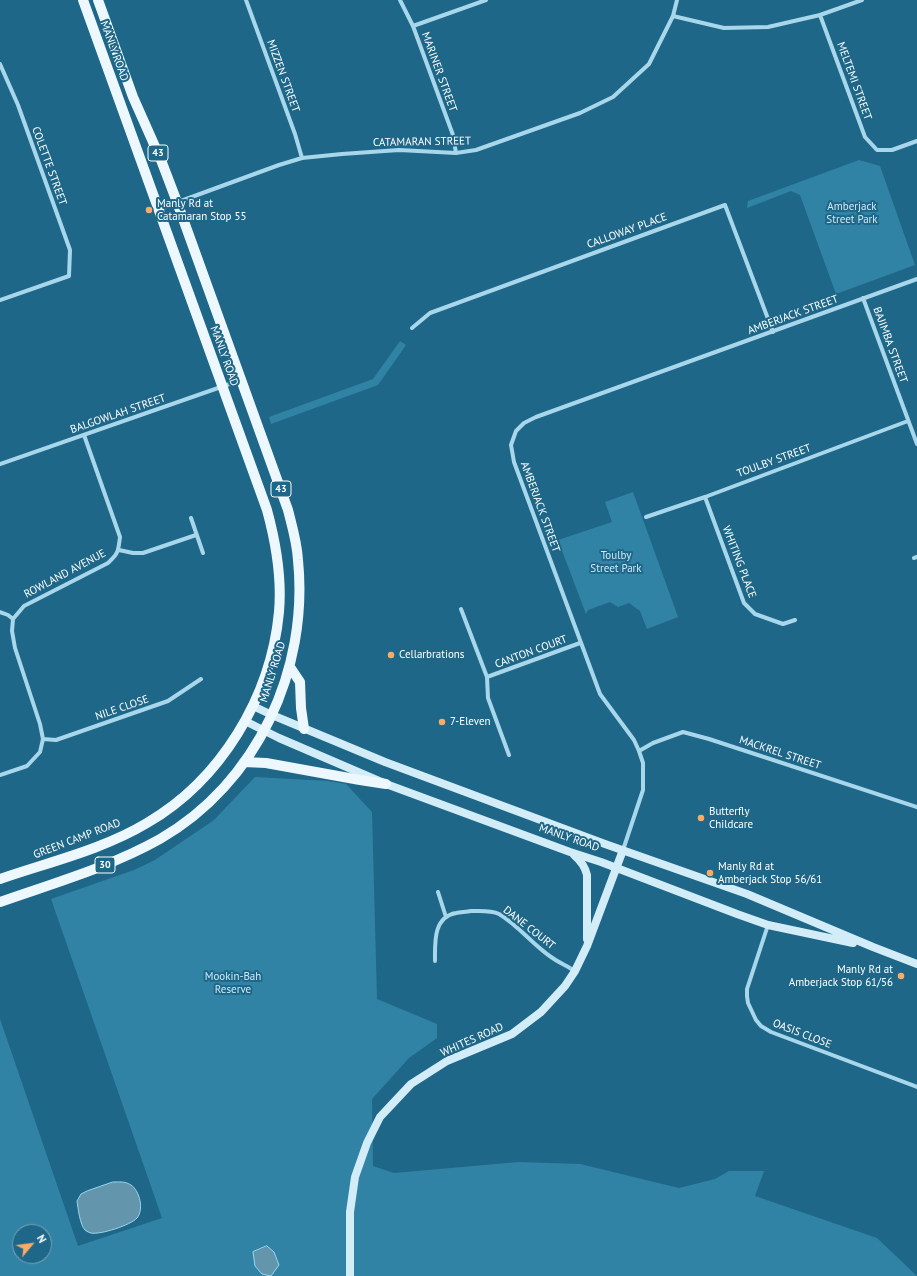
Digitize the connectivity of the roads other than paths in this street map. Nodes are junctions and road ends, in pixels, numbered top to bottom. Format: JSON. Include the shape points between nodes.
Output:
{"nodes":[{"id":1,"x":83,"y":0,"type":"edge"},
{"id":2,"x":98,"y":0,"type":"edge"},
{"id":3,"x":246,"y":0,"type":"edge"},
{"id":4,"x":400,"y":0,"type":"edge"},
{"id":5,"x":486,"y":0,"type":"edge"},
{"id":6,"x":678,"y":0,"type":"edge"},
{"id":7,"x":862,"y":0,"type":"edge"},
{"id":8,"x":820,"y":15,"type":"junction"},
{"id":9,"x":673,"y":16,"type":"junction"},
{"id":10,"x":413,"y":26,"type":"junction"},
{"id":11,"x":0,"y":64,"type":"edge"},
{"id":12,"x":917,"y":141,"type":"edge"},
{"id":13,"x":456,"y":153,"type":"junction"},
{"id":14,"x":302,"y":158,"type":"junction"},
{"id":15,"x":177,"y":202,"type":"junction"},
{"id":16,"x":159,"y":209,"type":"junction"},
{"id":17,"x":917,"y":279,"type":"edge"},
{"id":18,"x":863,"y":298,"type":"junction"},
{"id":19,"x":0,"y":300,"type":"edge"},
{"id":20,"x":412,"y":328,"type":"dead end"},
{"id":21,"x":772,"y":332,"type":"junction"},
{"id":22,"x":242,"y":380,"type":"junction"},
{"id":23,"x":223,"y":387,"type":"junction"},
{"id":24,"x":908,"y":421,"type":"junction"},
{"id":25,"x":84,"y":435,"type":"junction"},
{"id":26,"x":917,"y":444,"type":"edge"},
{"id":27,"x":0,"y":464,"type":"edge"},
{"id":28,"x":705,"y":496,"type":"junction"},
{"id":29,"x":646,"y":517,"type":"dead end"},
{"id":30,"x":191,"y":518,"type":"dead end"},
{"id":31,"x":196,"y":535,"type":"junction"},
{"id":32,"x":119,"y":550,"type":"junction"},
{"id":33,"x":203,"y":553,"type":"dead end"},
{"id":34,"x":461,"y":609,"type":"dead end"},
{"id":35,"x":0,"y":612,"type":"edge"},
{"id":36,"x":13,"y":619,"type":"junction"},
{"id":37,"x":795,"y":620,"type":"dead end"},
{"id":38,"x":580,"y":643,"type":"junction"},
{"id":39,"x":290,"y":666,"type":"junction"},
{"id":40,"x":487,"y":677,"type":"junction"},
{"id":41,"x":201,"y":679,"type":"dead end"},
{"id":42,"x":253,"y":706,"type":"junction"},
{"id":43,"x":272,"y":715,"type":"junction"},
{"id":44,"x":244,"y":721,"type":"junction"},
{"id":45,"x":304,"y":729,"type":"junction"},
{"id":46,"x":264,"y":731,"type":"junction"},
{"id":47,"x":43,"y":739,"type":"junction"},
{"id":48,"x":639,"y":750,"type":"junction"},
{"id":49,"x":509,"y":755,"type":"dead end"},
{"id":50,"x":244,"y":762,"type":"junction"},
{"id":51,"x":0,"y":775,"type":"edge"},
{"id":52,"x":386,"y":784,"type":"junction"},
{"id":53,"x":917,"y":807,"type":"edge"},
{"id":54,"x":623,"y":850,"type":"junction"},
{"id":55,"x":570,"y":852,"type":"junction"},
{"id":56,"x":616,"y":868,"type":"junction"},
{"id":57,"x":0,"y":879,"type":"edge"},
{"id":58,"x":438,"y":892,"type":"dead end"},
{"id":59,"x":0,"y":902,"type":"edge"},
{"id":60,"x":446,"y":917,"type":"junction"},
{"id":61,"x":768,"y":924,"type":"junction"},
{"id":62,"x":587,"y":946,"type":"junction"},
{"id":63,"x":873,"y":947,"type":"junction"},
{"id":64,"x":435,"y":961,"type":"dead end"},
{"id":65,"x":917,"y":964,"type":"edge"},
{"id":66,"x":575,"y":971,"type":"junction"},
{"id":67,"x":917,"y":1087,"type":"edge"},
{"id":68,"x":350,"y":1276,"type":"edge"}],
"edges":[{"from":1,"to":16,"type":"main road","name":"MANLY ROAD","number":"43"},
{"from":2,"to":15,"type":"main road","name":"MANLY ROAD","number":"43","via":[[133,97]]},
{"from":3,"to":14,"type":"street","name":"MIZZEN STREET"},
{"from":4,"to":10,"type":"street","name":"MARINER STREET"},
{"from":5,"to":10,"type":"street"},
{"from":6,"to":9,"type":"street","name":"CATAMARAN STREET"},
{"from":7,"to":8,"type":"street"},
{"from":8,"to":9,"type":"street","via":[[768,27],[724,28]]},
{"from":8,"to":12,"type":"street","name":"MELTEMI STREET","via":[[865,137],[877,150],[892,150]]},
{"from":9,"to":13,"type":"street","name":"CATAMARAN STREET","via":[[649,64],[614,97],[580,113],[476,150]]},
{"from":10,"to":13,"type":"street","name":"MARINER STREET"},
{"from":11,"to":19,"type":"street","name":"COLETTE STREET","via":[[18,105],[70,250],[69,276]]},
{"from":13,"to":14,"type":"street","name":"CATAMARAN STREET","via":[[399,150]]},
{"from":14,"to":15,"type":"street","name":"CATAMARAN STREET"},
{"from":15,"to":16,"type":"street","name":"CATAMARAN STREET"},
{"from":15,"to":22,"type":"main road","name":"MANLY ROAD","number":"43"},
{"from":16,"to":23,"type":"main road","name":"MANLY ROAD","number":"43"},
{"from":17,"to":18,"type":"street","name":"AMBERJACK STREET"},
{"from":18,"to":21,"type":"street","name":"AMBERJACK STREET"},
{"from":18,"to":24,"type":"street","name":"BAJIMBA STREET"},
{"from":20,"to":21,"type":"street","name":"CALLOWAY PLACE","via":[[430,312],[725,205]]},
{"from":21,"to":38,"type":"street","name":"AMBERJACK STREET","via":[[536,416],[516,431],[511,445],[514,462]]},
{"from":22,"to":23,"type":"street","name":"BALGOWLAH STREET"},
{"from":22,"to":39,"type":"main road","name":"MANLY ROAD","number":"43","via":[[288,510],[295,537],[299,566],[299,601]]},
{"from":23,"to":25,"type":"street","name":"BALGOWLAH STREET"},
{"from":23,"to":42,"type":"main road","name":"MANLY ROAD","number":"43","via":[[267,510],[278,566],[278,612],[274,642],[263,682]]},
{"from":24,"to":26,"type":"street","name":"BAJIMBA STREET"},
{"from":24,"to":28,"type":"street","name":"TOULBY STREET"},
{"from":25,"to":27,"type":"street","name":"BALGOWLAH STREET"},
{"from":25,"to":32,"type":"street","name":"ROWLAND AVENUE","via":[[120,537]]},
{"from":28,"to":29,"type":"street","name":"TOULBY STREET"},
{"from":28,"to":37,"type":"street","name":"WHITING PLACE","via":[[744,603],[755,614],[783,624]]},
{"from":30,"to":31,"type":"street"},
{"from":31,"to":32,"type":"street","via":[[144,553]]},
{"from":31,"to":33,"type":"street"},
{"from":32,"to":36,"type":"street","name":"ROWLAND AVENUE","via":[[108,563],[24,606]]},
{"from":34,"to":40,"type":"street"},
{"from":35,"to":36,"type":"street"},
{"from":36,"to":47,"type":"street","via":[[15,648]]},
{"from":38,"to":40,"type":"street","name":"CANTON COURT"},
{"from":38,"to":48,"type":"street","name":"AMBERJACK STREET","via":[[600,694]]},
{"from":39,"to":43,"type":"main road","name":"MANLY ROAD","number":"43"},
{"from":39,"to":45,"type":"main road","via":[[300,682]]},
{"from":40,"to":49,"type":"street","via":[[488,698]]},
{"from":41,"to":47,"type":"street","name":"NILE CLOSE","via":[[168,701],[56,740]]},
{"from":42,"to":43,"type":"main road","name":"MANLY ROAD"},
{"from":42,"to":44,"type":"main road","name":"GREEN CAMP ROAD","number":"30"},
{"from":43,"to":45,"type":"main road","name":"MANLY ROAD"},
{"from":43,"to":46,"type":"main road","name":"MANLY ROAD","number":"43"},
{"from":44,"to":46,"type":"main road","name":"MANLY ROAD"},
{"from":44,"to":57,"type":"main road","name":"GREEN CAMP ROAD","number":"30","via":[[209,771],[180,799],[147,823],[107,843]]},
{"from":45,"to":54,"type":"main road","name":"MANLY ROAD","via":[[385,762]]},
{"from":46,"to":50,"type":"main road","name":"MANLY ROAD","number":"43"},
{"from":46,"to":52,"type":"main road","name":"MANLY ROAD"},
{"from":47,"to":51,"type":"street","via":[[40,752],[27,766]]},
{"from":48,"to":53,"type":"street","name":"MACKREL STREET","via":[[683,732]]},
{"from":48,"to":54,"type":"street","name":"AMBERJACK STREET","via":[[643,763],[643,790]]},
{"from":50,"to":52,"type":"main road","via":[[266,763]]},
{"from":50,"to":59,"type":"main road","number":"30","via":[[200,810],[160,839],[107,864]]},
{"from":52,"to":55,"type":"main road","name":"MANLY ROAD"},
{"from":54,"to":56,"type":"main road","name":"WHITES ROAD"},
{"from":54,"to":63,"type":"main road","name":"MANLY ROAD","via":[[747,894]]},
{"from":55,"to":56,"type":"main road","name":"MANLY ROAD"},
{"from":55,"to":62,"type":"main road","via":[[580,860],[587,875]]},
{"from":56,"to":61,"type":"main road","name":"MANLY ROAD"},
{"from":56,"to":62,"type":"main road","name":"WHITES ROAD"},
{"from":58,"to":60,"type":"street"},
{"from":60,"to":64,"type":"street","via":[[439,924]]},
{"from":60,"to":66,"type":"street","name":"DANE COURT","via":[[455,913],[478,911],[498,913],[550,957]]},
{"from":61,"to":63,"type":"main road","name":"MANLY ROAD"},
{"from":61,"to":67,"type":"street","name":"OASIS CLOSE","via":[[747,988],[748,1003],[761,1026]]},
{"from":62,"to":66,"type":"main road","name":"WHITES ROAD"},
{"from":63,"to":65,"type":"main road","name":"MANLY ROAD"},
{"from":66,"to":68,"type":"main road","name":"WHITES ROAD","via":[[542,1012],[512,1034],[447,1061],[411,1084],[380,1117],[355,1177],[350,1212]]}]}
